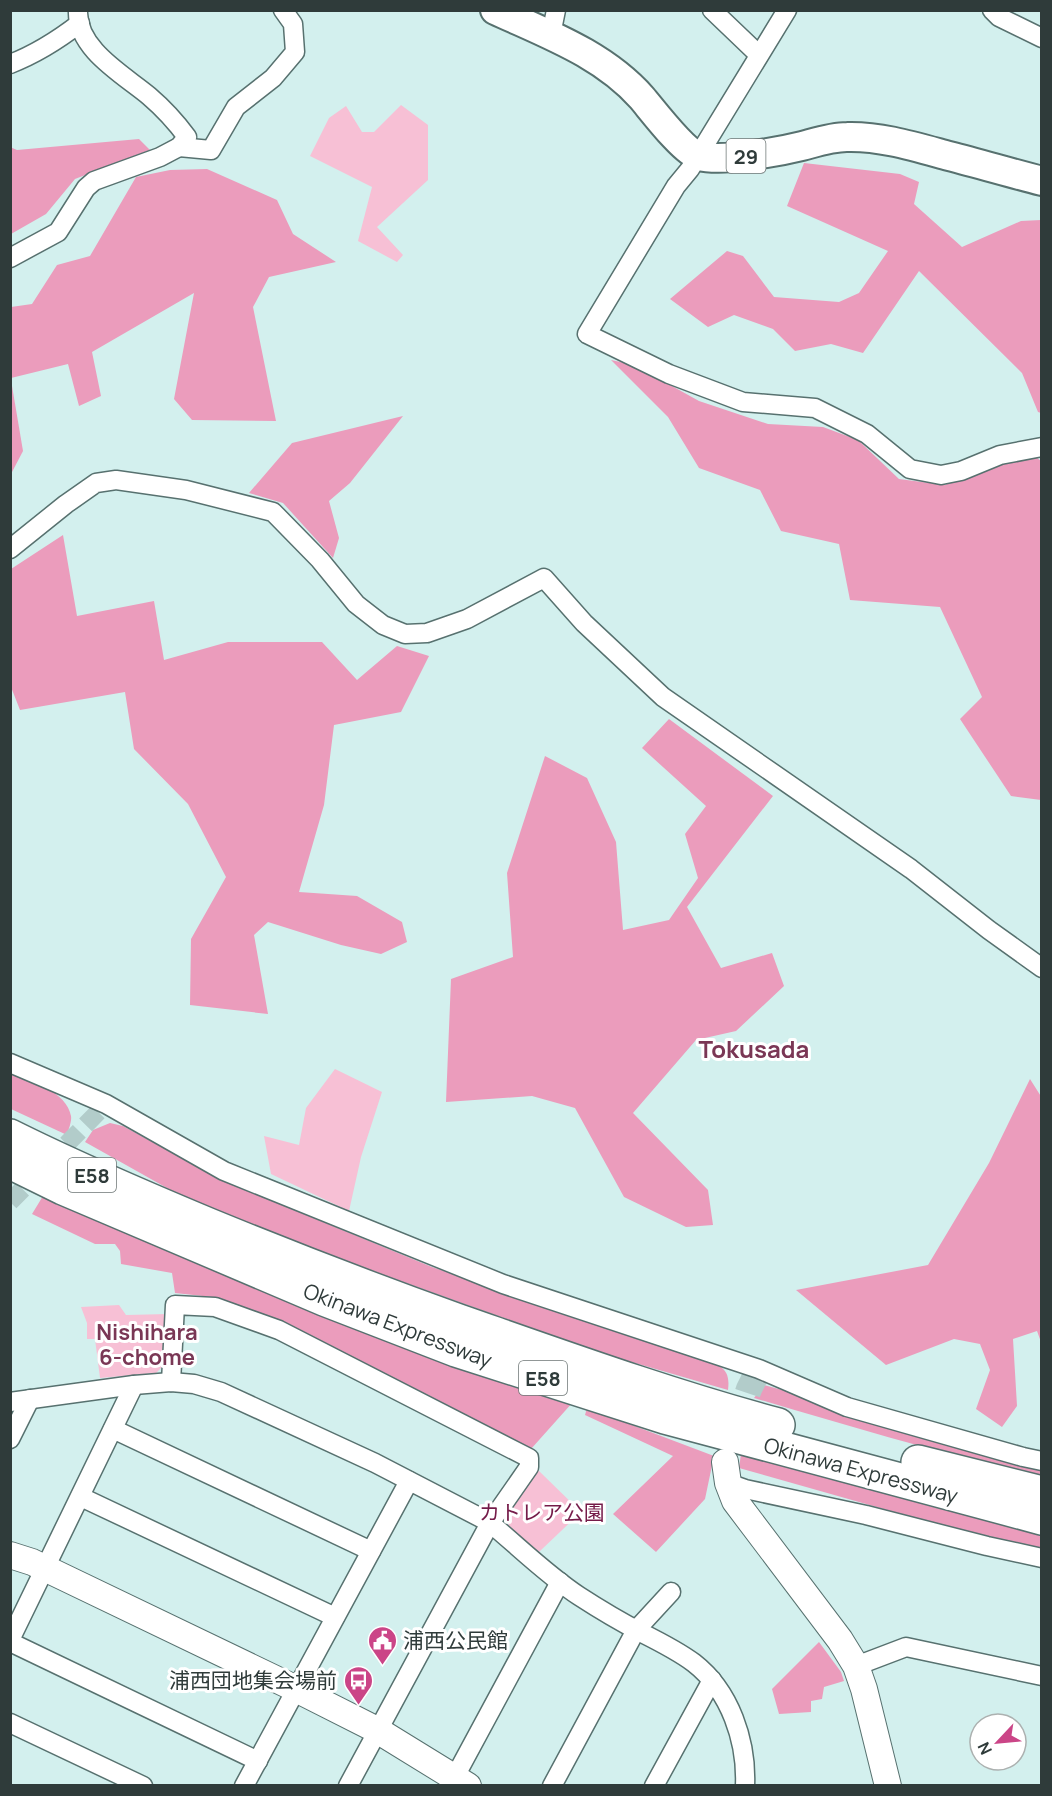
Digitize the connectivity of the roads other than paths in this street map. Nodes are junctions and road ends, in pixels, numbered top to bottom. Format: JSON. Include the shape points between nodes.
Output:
{"nodes":[{"id":1,"x":283,"y":10,"type":"edge"},
{"id":2,"x":495,"y":10,"type":"edge"},
{"id":3,"x":712,"y":10,"type":"edge"},
{"id":4,"x":787,"y":10,"type":"edge"},
{"id":5,"x":992,"y":10,"type":"edge"},
{"id":6,"x":79,"y":17,"type":"edge"},
{"id":7,"x":554,"y":23,"type":"edge"},
{"id":8,"x":1041,"y":38,"type":"edge"},
{"id":9,"x":759,"y":55,"type":"junction"},
{"id":10,"x":10,"y":64,"type":"edge"},
{"id":11,"x":179,"y":147,"type":"junction"},
{"id":12,"x":698,"y":156,"type":"junction"},
{"id":13,"x":1041,"y":181,"type":"edge"},
{"id":14,"x":10,"y":258,"type":"edge"},
{"id":15,"x":1041,"y":447,"type":"edge"},
{"id":16,"x":10,"y":549,"type":"edge"},
{"id":17,"x":1041,"y":968,"type":"edge"},
{"id":18,"x":10,"y":1063,"type":"edge"},
{"id":19,"x":10,"y":1136,"type":"edge"},
{"id":20,"x":10,"y":1162,"type":"edge"},
{"id":21,"x":171,"y":1382,"type":"junction"},
{"id":22,"x":134,"y":1385,"type":"junction"},
{"id":23,"x":30,"y":1399,"type":"junction"},
{"id":24,"x":10,"y":1402,"type":"edge"},
{"id":25,"x":113,"y":1429,"type":"junction"},
{"id":26,"x":10,"y":1439,"type":"edge"},
{"id":27,"x":1041,"y":1461,"type":"edge"},
{"id":28,"x":727,"y":1472,"type":"joint"},
{"id":29,"x":409,"y":1481,"type":"junction"},
{"id":30,"x":1041,"y":1493,"type":"edge"},
{"id":31,"x":81,"y":1497,"type":"junction"},
{"id":32,"x":1041,"y":1518,"type":"edge"},
{"id":33,"x":490,"y":1523,"type":"junction"},
{"id":34,"x":371,"y":1551,"type":"junction"},
{"id":35,"x":10,"y":1555,"type":"edge"},
{"id":36,"x":1041,"y":1558,"type":"edge"},
{"id":37,"x":45,"y":1569,"type":"junction"},
{"id":38,"x":560,"y":1582,"type":"junction"},
{"id":39,"x":671,"y":1592,"type":"dead end"},
{"id":40,"x":335,"y":1617,"type":"junction"},
{"id":41,"x":636,"y":1630,"type":"junction"},
{"id":42,"x":10,"y":1641,"type":"edge"},
{"id":43,"x":856,"y":1666,"type":"junction"},
{"id":44,"x":1041,"y":1676,"type":"edge"},
{"id":45,"x":712,"y":1680,"type":"junction"},
{"id":46,"x":296,"y":1689,"type":"junction"},
{"id":47,"x":10,"y":1723,"type":"edge"},
{"id":48,"x":377,"y":1730,"type":"junction"},
{"id":49,"x":258,"y":1761,"type":"junction"},
{"id":50,"x":458,"y":1783,"type":"edge"},
{"id":51,"x":143,"y":1785,"type":"edge"},
{"id":52,"x":244,"y":1785,"type":"edge"},
{"id":53,"x":348,"y":1785,"type":"edge"},
{"id":54,"x":552,"y":1785,"type":"edge"},
{"id":55,"x":654,"y":1785,"type":"edge"},
{"id":56,"x":745,"y":1785,"type":"edge"},
{"id":57,"x":888,"y":1785,"type":"edge"}],
"edges":[{"from":1,"to":11,"type":"street","via":[[293,24],[295,52],[273,78],[236,107],[211,150]]},
{"from":2,"to":7,"type":"main road","number":"29"},
{"from":3,"to":9,"type":"street"},
{"from":4,"to":9,"type":"street"},
{"from":5,"to":8,"type":"street"},
{"from":6,"to":10,"type":"street","via":[[60,39]]},
{"from":6,"to":11,"type":"street","via":[[82,31],[98,56],[177,123],[187,137]]},
{"from":7,"to":12,"type":"main road","number":"29","via":[[579,48],[633,87],[685,147]]},
{"from":9,"to":12,"type":"street"},
{"from":11,"to":14,"type":"street","via":[[94,181],[58,232]]},
{"from":12,"to":13,"type":"main road","number":"29","via":[[744,156],[833,138],[868,138],[922,148]]},
{"from":12,"to":15,"type":"street","via":[[587,334],[669,374],[743,402],[815,408],[867,434],[910,469],[941,475],[1000,455]]},
{"from":16,"to":17,"type":"street","via":[[96,483],[116,480],[186,490],[273,512],[356,604],[383,625],[405,634],[427,633],[467,620],[544,578],[584,623],[663,697],[911,869]]},
{"from":18,"to":27,"type":"street","via":[[106,1104],[224,1171],[503,1284],[759,1369],[848,1407]]},
{"from":19,"to":30,"type":"highway","name":"Okinawa Expressway","number":"E58","via":[[316,1268],[570,1360],[767,1422]]},
{"from":20,"to":32,"type":"highway","name":"Okinawa Expressway","number":"E58","via":[[324,1299],[456,1350],[666,1417]]},
{"from":21,"to":22,"type":"street"},
{"from":21,"to":29,"type":"street","via":[[220,1392]]},
{"from":21,"to":33,"type":"street","via":[[175,1305],[215,1307],[279,1330],[529,1458],[530,1467]]},
{"from":22,"to":23,"type":"street"},
{"from":22,"to":25,"type":"street"},
{"from":23,"to":24,"type":"street"},
{"from":23,"to":26,"type":"street"},
{"from":25,"to":31,"type":"street"},
{"from":25,"to":34,"type":"street"},
{"from":28,"to":36,"type":"street","via":[[745,1489]]},
{"from":28,"to":43,"type":"street","via":[[735,1501]]},
{"from":29,"to":33,"type":"street"},
{"from":29,"to":34,"type":"street"},
{"from":31,"to":37,"type":"street"},
{"from":31,"to":40,"type":"street"},
{"from":33,"to":38,"type":"street"},
{"from":33,"to":48,"type":"street"},
{"from":34,"to":40,"type":"street"},
{"from":35,"to":37,"type":"street"},
{"from":37,"to":42,"type":"street"},
{"from":37,"to":46,"type":"street"},
{"from":38,"to":41,"type":"street"},
{"from":38,"to":50,"type":"street"},
{"from":39,"to":41,"type":"street"},
{"from":40,"to":46,"type":"street"},
{"from":41,"to":45,"type":"street","via":[[680,1653]]},
{"from":41,"to":54,"type":"street"},
{"from":42,"to":49,"type":"street"},
{"from":43,"to":44,"type":"street","via":[[906,1647]]},
{"from":43,"to":57,"type":"street"},
{"from":45,"to":55,"type":"street"},
{"from":45,"to":56,"type":"street","via":[[740,1734]]},
{"from":46,"to":48,"type":"street"},
{"from":46,"to":49,"type":"street"},
{"from":47,"to":51,"type":"street"},
{"from":48,"to":50,"type":"street"},
{"from":48,"to":53,"type":"street"},
{"from":49,"to":52,"type":"street"}]}
